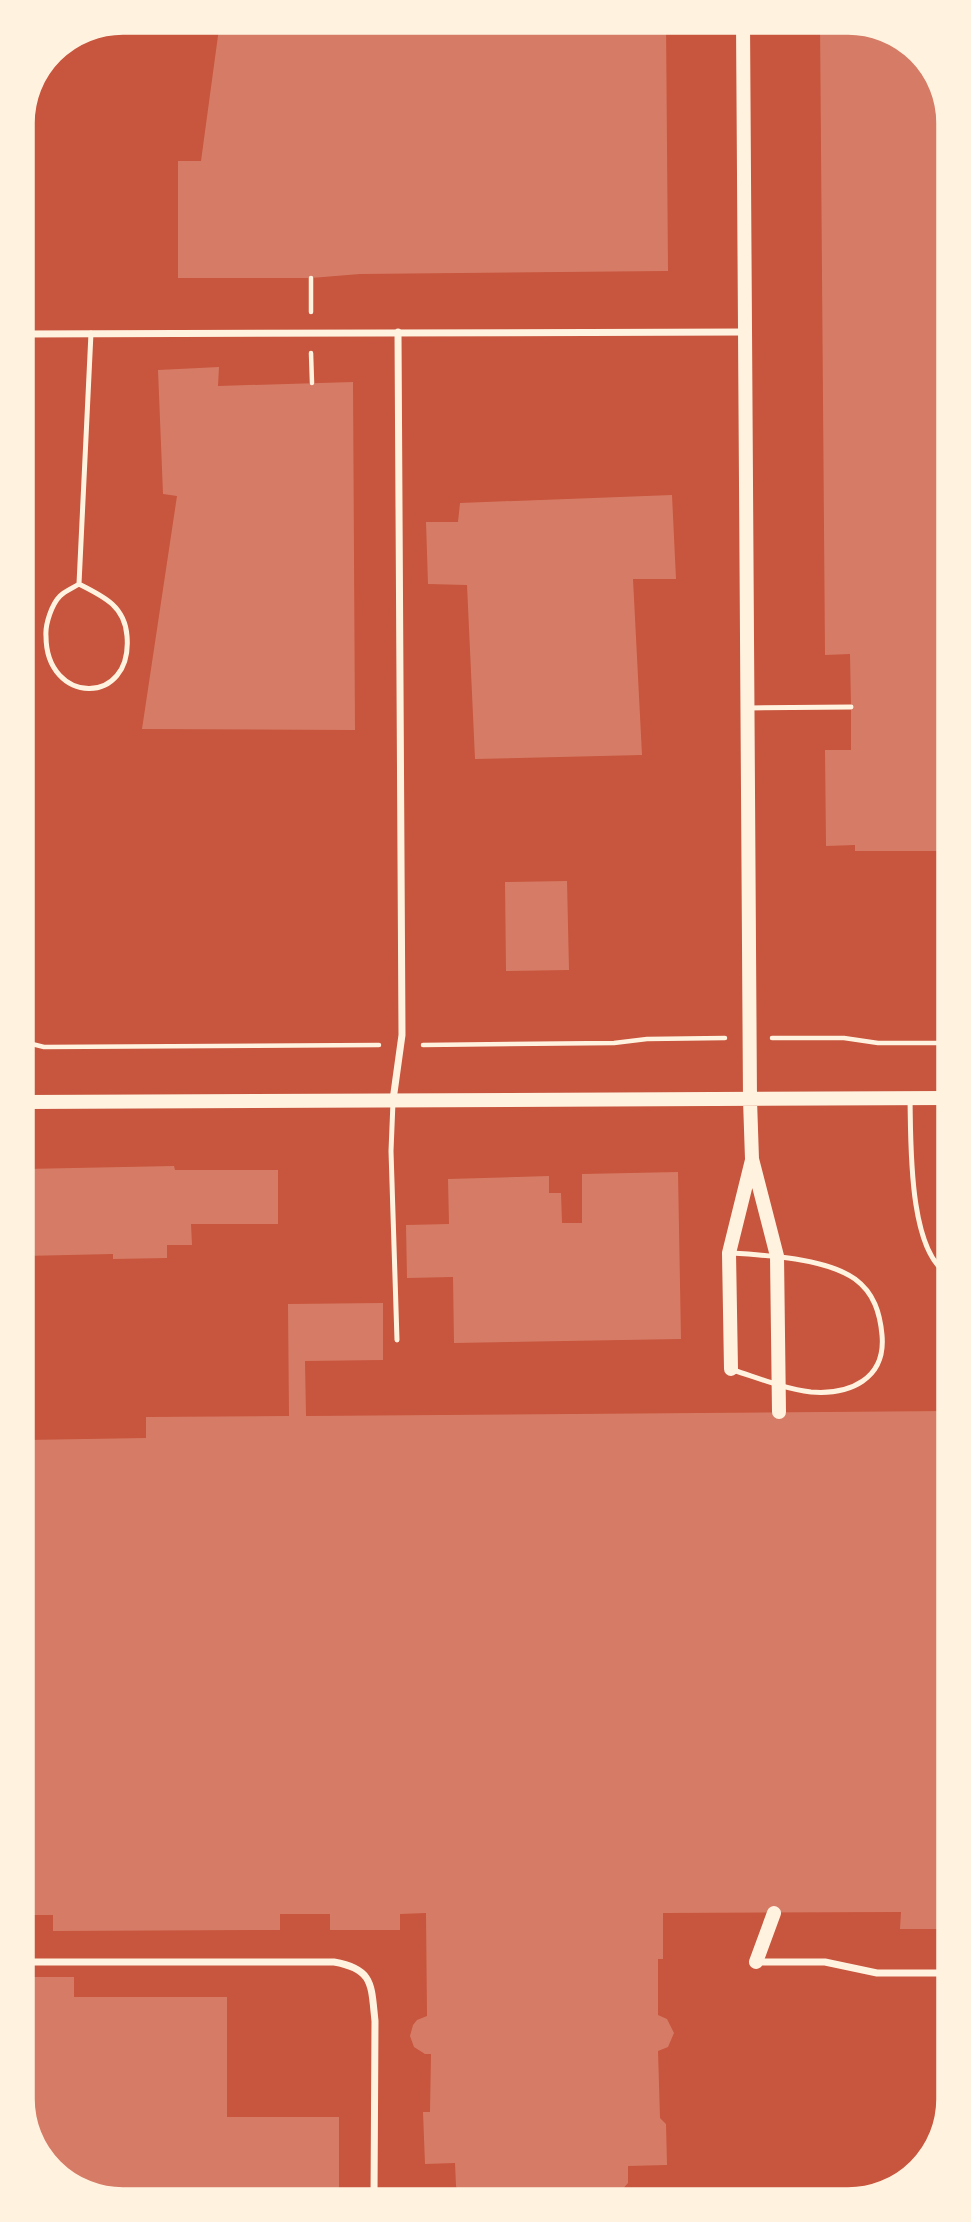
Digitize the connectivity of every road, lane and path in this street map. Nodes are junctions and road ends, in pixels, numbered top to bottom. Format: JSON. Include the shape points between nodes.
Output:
{"nodes":[{"id":1,"x":743,"y":33,"type":"edge"},
{"id":2,"x":398,"y":332,"type":"junction"},
{"id":3,"x":746,"y":332,"type":"junction"},
{"id":4,"x":33,"y":334,"type":"edge"},
{"id":5,"x":91,"y":334,"type":"junction"},
{"id":6,"x":79,"y":584,"type":"junction"},
{"id":7,"x":851,"y":707,"type":"dead end"},
{"id":8,"x":748,"y":708,"type":"junction"},
{"id":9,"x":814,"y":1037,"type":"dead end"},
{"id":10,"x":696,"y":1039,"type":"dead end"},
{"id":11,"x":938,"y":1043,"type":"edge"},
{"id":12,"x":33,"y":1044,"type":"edge"},
{"id":13,"x":359,"y":1044,"type":"dead end"},
{"id":14,"x":419,"y":1045,"type":"dead end"},
{"id":15,"x":938,"y":1098,"type":"edge"},
{"id":16,"x":910,"y":1099,"type":"junction"},
{"id":17,"x":393,"y":1100,"type":"junction"},
{"id":18,"x":750,"y":1100,"type":"junction"},
{"id":19,"x":33,"y":1102,"type":"edge"},
{"id":20,"x":752,"y":1159,"type":"junction"},
{"id":21,"x":729,"y":1254,"type":"junction"},
{"id":22,"x":777,"y":1256,"type":"junction"},
{"id":23,"x":938,"y":1265,"type":"edge"},
{"id":24,"x":397,"y":1340,"type":"dead end"},
{"id":25,"x":731,"y":1369,"type":"joint"},
{"id":26,"x":778,"y":1384,"type":"junction"},
{"id":27,"x":779,"y":1412,"type":"dead end"},
{"id":28,"x":774,"y":1913,"type":"dead end"},
{"id":29,"x":33,"y":1962,"type":"edge"},
{"id":30,"x":756,"y":1962,"type":"joint"},
{"id":31,"x":938,"y":1973,"type":"edge"},
{"id":32,"x":374,"y":2189,"type":"edge"}],
"edges":[{"from":1,"to":3,"type":"main road"},
{"from":2,"to":3,"type":"street"},
{"from":2,"to":5,"type":"street"},
{"from":2,"to":17,"type":"street","via":[[402,1035]]},
{"from":3,"to":8,"type":"main road"},
{"from":4,"to":5,"type":"street"},
{"from":5,"to":6,"type":"lane"},
{"from":6,"to":6,"type":"lane","via":[[59,597],[46,627],[46,645],[50,665],[83,690],[117,678],[128,645],[118,608]]},
{"from":7,"to":8,"type":"lane"},
{"from":8,"to":18,"type":"main road"},
{"from":9,"to":11,"type":"path","via":[[878,1044]]},
{"from":10,"to":14,"type":"path"},
{"from":12,"to":13,"type":"path"},
{"from":15,"to":16,"type":"main road"},
{"from":16,"to":18,"type":"main road"},
{"from":16,"to":23,"type":"lane","via":[[914,1190],[922,1236]]},
{"from":17,"to":18,"type":"main road"},
{"from":17,"to":19,"type":"main road"},
{"from":17,"to":24,"type":"lane"},
{"from":18,"to":20,"type":"main road"},
{"from":20,"to":21,"type":"main road"},
{"from":20,"to":22,"type":"main road"},
{"from":21,"to":22,"type":"lane"},
{"from":21,"to":25,"type":"main road"},
{"from":22,"to":26,"type":"main road"},
{"from":22,"to":26,"type":"lane","via":[[854,1279],[872,1296],[883,1344],[873,1374],[858,1386],[811,1392]]},
{"from":25,"to":26,"type":"lane"},
{"from":26,"to":27,"type":"main road"},
{"from":28,"to":30,"type":"main road"},
{"from":29,"to":32,"type":"street","via":[[334,1962],[358,1968],[366,1976],[375,2021]]},
{"from":30,"to":31,"type":"street","via":[[825,1962],[877,1973]]}]}
